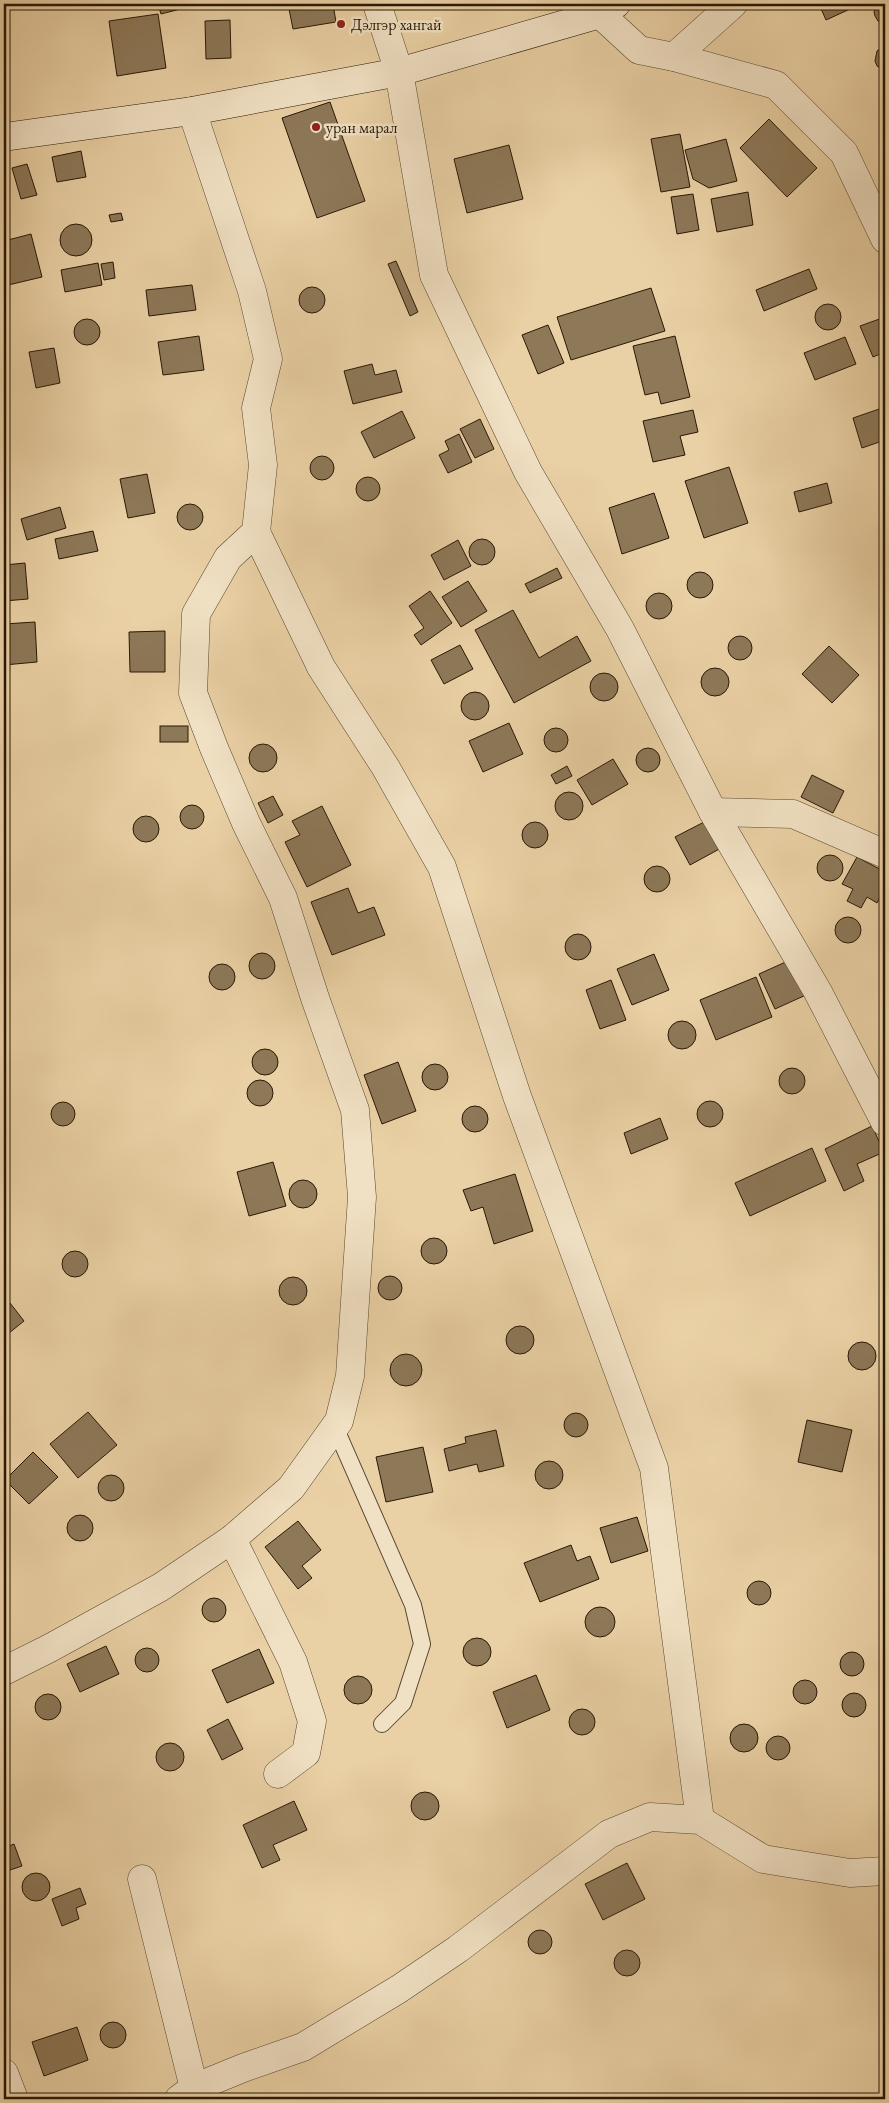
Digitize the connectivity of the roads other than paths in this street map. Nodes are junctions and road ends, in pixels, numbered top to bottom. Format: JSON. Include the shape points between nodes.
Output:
{"nodes":[{"id":1,"x":376,"y":4,"type":"edge"},
{"id":2,"x":733,"y":4,"type":"edge"},
{"id":3,"x":608,"y":9,"type":"edge"},
{"id":4,"x":674,"y":57,"type":"junction"},
{"id":5,"x":399,"y":72,"type":"junction"},
{"id":6,"x":192,"y":111,"type":"junction"},
{"id":7,"x":4,"y":138,"type":"edge"},
{"id":8,"x":884,"y":234,"type":"edge"},
{"id":9,"x":256,"y":532,"type":"junction"},
{"id":10,"x":713,"y":812,"type":"junction"},
{"id":11,"x":885,"y":854,"type":"edge"},
{"id":12,"x":885,"y":1122,"type":"edge"},
{"id":13,"x":335,"y":1427,"type":"junction"},
{"id":14,"x":232,"y":1539,"type":"junction"},
{"id":15,"x":4,"y":1671,"type":"edge"},
{"id":16,"x":382,"y":1724,"type":"dead end"},
{"id":17,"x":278,"y":1774,"type":"dead end"},
{"id":18,"x":700,"y":1820,"type":"junction"},
{"id":19,"x":885,"y":1871,"type":"edge"},
{"id":20,"x":142,"y":1879,"type":"dead end"},
{"id":21,"x":4,"y":2074,"type":"edge"},
{"id":22,"x":187,"y":2094,"type":"edge"},
{"id":23,"x":14,"y":2099,"type":"edge"}],
"edges":[{"from":1,"to":5,"type":"street"},
{"from":2,"to":4,"type":"street"},
{"from":3,"to":4,"type":"street","via":[[639,50]]},
{"from":3,"to":5,"type":"street"},
{"from":4,"to":8,"type":"street","via":[[776,85],[844,153]]},
{"from":5,"to":6,"type":"street"},
{"from":5,"to":10,"type":"street","via":[[434,275],[528,472],[620,629]]},
{"from":6,"to":7,"type":"street"},
{"from":6,"to":9,"type":"street","via":[[252,292],[268,360],[256,408],[263,465]]},
{"from":9,"to":13,"type":"street","via":[[228,558],[196,614],[193,693],[243,815],[283,898],[354,1110],[362,1197],[350,1376]]},
{"from":9,"to":18,"type":"street","via":[[321,667],[386,768],[442,867],[517,1096],[654,1468]]},
{"from":10,"to":11,"type":"street","via":[[792,814]]},
{"from":10,"to":12,"type":"street","via":[[818,992]]},
{"from":13,"to":14,"type":"street","via":[[291,1488]]},
{"from":13,"to":16,"type":"lane","via":[[413,1606],[422,1644],[404,1703]]},
{"from":14,"to":15,"type":"street","via":[[162,1587]]},
{"from":14,"to":17,"type":"street","via":[[293,1662],[312,1720],[306,1753]]},
{"from":18,"to":19,"type":"street","via":[[763,1859],[850,1873]]},
{"from":18,"to":22,"type":"street","via":[[650,1817],[609,1834],[458,1949],[399,1989],[303,2047],[244,2068]]},
{"from":20,"to":22,"type":"street"},
{"from":21,"to":23,"type":"street"}]}
